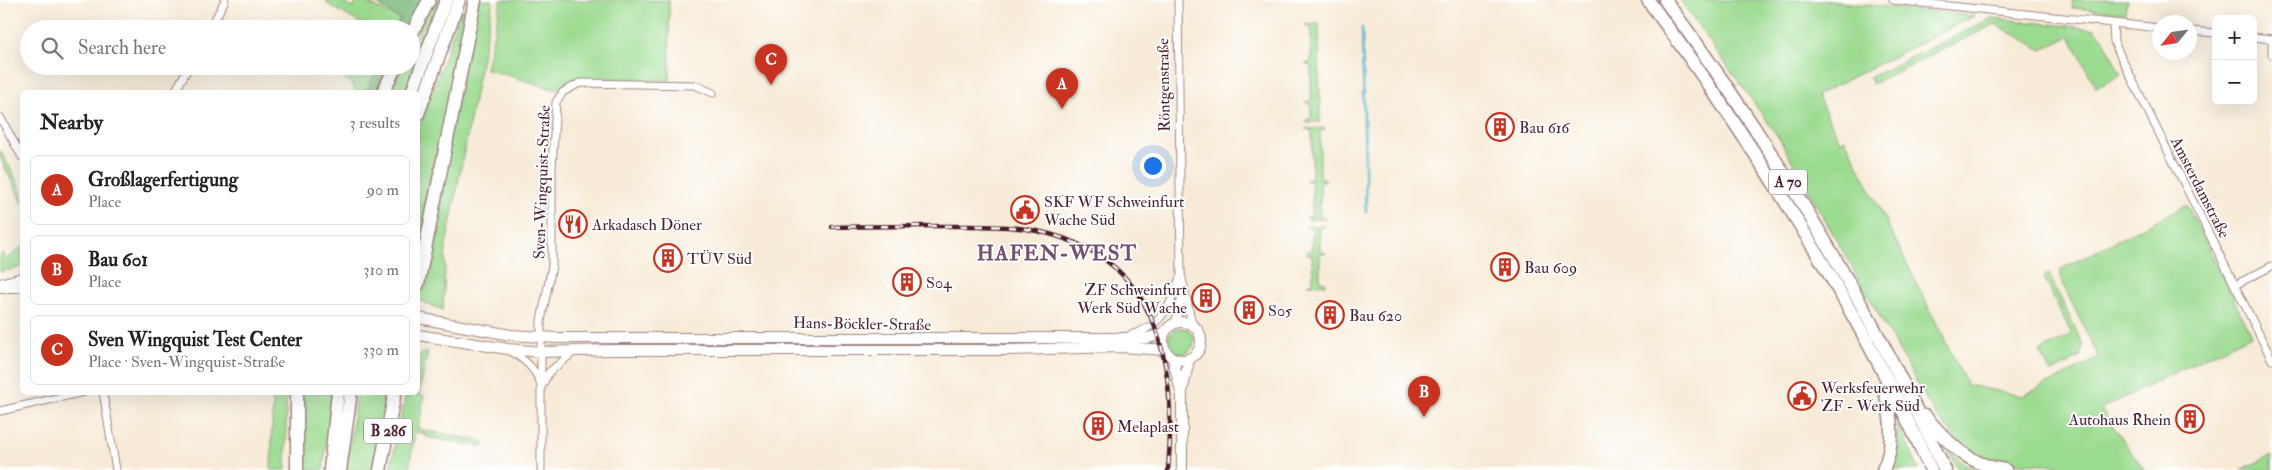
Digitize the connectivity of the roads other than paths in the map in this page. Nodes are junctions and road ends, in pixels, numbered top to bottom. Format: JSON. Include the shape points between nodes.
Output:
{"nodes":[{"id":1,"x":225,"y":0,"type":"edge"},
{"id":2,"x":429,"y":0,"type":"edge"},
{"id":3,"x":446,"y":0,"type":"edge"},
{"id":4,"x":459,"y":0,"type":"edge"},
{"id":5,"x":475,"y":0,"type":"edge"},
{"id":6,"x":1178,"y":0,"type":"edge"},
{"id":7,"x":1648,"y":0,"type":"edge"},
{"id":8,"x":1665,"y":0,"type":"edge"},
{"id":9,"x":1893,"y":0,"type":"edge"},
{"id":10,"x":215,"y":20,"type":"edge"},
{"id":11,"x":419,"y":20,"type":"edge"},
{"id":12,"x":2113,"y":24,"type":"junction"},
{"id":13,"x":2152,"y":27,"type":"edge"},
{"id":14,"x":2197,"y":32,"type":"edge"},
{"id":15,"x":2212,"y":33,"type":"edge"},
{"id":16,"x":2257,"y":38,"type":"edge"},
{"id":17,"x":2272,"y":40,"type":"edge"},
{"id":18,"x":2272,"y":56,"type":"edge"},
{"id":19,"x":420,"y":70,"type":"edge"},
{"id":20,"x":184,"y":75,"type":"edge"},
{"id":21,"x":392,"y":75,"type":"edge"},
{"id":22,"x":418,"y":75,"type":"edge"},
{"id":23,"x":176,"y":90,"type":"edge"},
{"id":24,"x":384,"y":90,"type":"edge"},
{"id":25,"x":413,"y":90,"type":"edge"},
{"id":26,"x":713,"y":93,"type":"dead end"},
{"id":27,"x":420,"y":108,"type":"edge"},
{"id":28,"x":0,"y":117,"type":"edge"},
{"id":29,"x":20,"y":153,"type":"edge"},
{"id":30,"x":2272,"y":266,"type":"edge"},
{"id":31,"x":420,"y":274,"type":"edge"},
{"id":32,"x":1181,"y":274,"type":"junction"},
{"id":33,"x":20,"y":279,"type":"edge"},
{"id":34,"x":2235,"y":285,"type":"junction"},
{"id":35,"x":0,"y":286,"type":"edge"},
{"id":36,"x":20,"y":287,"type":"edge"},
{"id":37,"x":1183,"y":290,"type":"junction"},
{"id":38,"x":420,"y":318,"type":"edge"},
{"id":39,"x":1175,"y":323,"type":"junction"},
{"id":40,"x":1192,"y":324,"type":"junction"},
{"id":41,"x":1164,"y":333,"type":"junction"},
{"id":42,"x":420,"y":335,"type":"edge"},
{"id":43,"x":541,"y":337,"type":"junction"},
{"id":44,"x":645,"y":337,"type":"junction"},
{"id":45,"x":776,"y":337,"type":"junction"},
{"id":46,"x":1060,"y":337,"type":"junction"},
{"id":47,"x":1122,"y":337,"type":"junction"},
{"id":48,"x":948,"y":339,"type":"junction"},
{"id":49,"x":1007,"y":339,"type":"junction"},
{"id":50,"x":508,"y":350,"type":"junction"},
{"id":51,"x":645,"y":350,"type":"junction"},
{"id":52,"x":776,"y":350,"type":"junction"},
{"id":53,"x":1007,"y":350,"type":"junction"},
{"id":54,"x":1060,"y":350,"type":"junction"},
{"id":55,"x":1164,"y":350,"type":"junction"},
{"id":56,"x":575,"y":351,"type":"junction"},
{"id":57,"x":948,"y":351,"type":"junction"},
{"id":58,"x":541,"y":352,"type":"junction"},
{"id":59,"x":1173,"y":359,"type":"junction"},
{"id":60,"x":1189,"y":360,"type":"junction"},
{"id":61,"x":2272,"y":360,"type":"edge"},
{"id":62,"x":1879,"y":367,"type":"junction"},
{"id":63,"x":541,"y":387,"type":"junction"},
{"id":64,"x":71,"y":395,"type":"edge"},
{"id":65,"x":104,"y":395,"type":"edge"},
{"id":66,"x":297,"y":395,"type":"edge"},
{"id":67,"x":338,"y":395,"type":"edge"},
{"id":68,"x":350,"y":395,"type":"edge"},
{"id":69,"x":394,"y":395,"type":"edge"},
{"id":70,"x":1908,"y":395,"type":"junction"},
{"id":71,"x":1182,"y":396,"type":"junction"},
{"id":72,"x":0,"y":411,"type":"edge"},
{"id":73,"x":116,"y":470,"type":"edge"},
{"id":74,"x":297,"y":470,"type":"edge"},
{"id":75,"x":330,"y":470,"type":"edge"},
{"id":76,"x":340,"y":470,"type":"edge"},
{"id":77,"x":380,"y":470,"type":"edge"},
{"id":78,"x":541,"y":470,"type":"edge"},
{"id":79,"x":1182,"y":470,"type":"edge"},
{"id":80,"x":1883,"y":470,"type":"edge"},
{"id":81,"x":1931,"y":470,"type":"edge"},
{"id":82,"x":1945,"y":470,"type":"edge"},
{"id":83,"x":2005,"y":470,"type":"edge"}],
"edges":[{"from":1,"to":10,"type":"street"},
{"from":2,"to":11,"type":"highway"},
{"from":3,"to":19,"type":"highway"},
{"from":4,"to":27,"type":"highway"},
{"from":5,"to":31,"type":"highway"},
{"from":6,"to":32,"type":"street","name":"Röntgenstraße"},
{"from":7,"to":62,"type":"highway","number":"A 70","via":[[1719,100],[1783,199]]},
{"from":8,"to":70,"type":"highway","number":"A 70","via":[[1798,199]]},
{"from":9,"to":12,"type":"street"},
{"from":12,"to":13,"type":"street"},
{"from":12,"to":34,"type":"street","name":"Amsterdamstraße","via":[[2114,41]]},
{"from":14,"to":15,"type":"street"},
{"from":16,"to":17,"type":"street"},
{"from":17,"to":18,"type":"street"},
{"from":20,"to":23,"type":"street"},
{"from":21,"to":24,"type":"highway"},
{"from":22,"to":25,"type":"highway"},
{"from":26,"to":43,"type":"street","name":"Sven-Wingquist-Straße","via":[[695,84],[580,84],[559,96],[554,139],[552,266],[542,313]]},
{"from":28,"to":29,"type":"street"},
{"from":30,"to":34,"type":"street"},
{"from":32,"to":37,"type":"street","name":"Röntgenstraße"},
{"from":32,"to":47,"type":"street","via":[[1174,298],[1161,318],[1145,329]]},
{"from":33,"to":35,"type":"street"},
{"from":34,"to":61,"type":"street","name":"Amsterdamstraße"},
{"from":35,"to":36,"type":"street"},
{"from":37,"to":39,"type":"street","name":"Röntgenstraße"},
{"from":37,"to":40,"type":"street","name":"Röntgenstraße"},
{"from":38,"to":43,"type":"street","name":"Hans-Böckler-Straße"},
{"from":39,"to":40,"type":"street"},
{"from":39,"to":41,"type":"street"},
{"from":40,"to":60,"type":"street","via":[[1201,341],[1198,352]]},
{"from":41,"to":47,"type":"street","name":"Hans-Böckler-Straße","via":[[1148,338]]},
{"from":41,"to":55,"type":"street"},
{"from":42,"to":50,"type":"street","name":"Hans-Böckler-Straße"},
{"from":43,"to":44,"type":"street","name":"Hans-Böckler-Straße"},
{"from":43,"to":58,"type":"street"},
{"from":44,"to":45,"type":"street","name":"Hans-Böckler-Straße"},
{"from":44,"to":51,"type":"street"},
{"from":45,"to":48,"type":"street","name":"Hans-Böckler-Straße"},
{"from":45,"to":52,"type":"street","name":"Hans-Böckler-Straße"},
{"from":46,"to":47,"type":"street","name":"Hans-Böckler-Straße"},
{"from":46,"to":49,"type":"street","name":"Hans-Böckler-Straße"},
{"from":46,"to":54,"type":"street"},
{"from":48,"to":49,"type":"street","name":"Hans-Böckler-Straße"},
{"from":48,"to":57,"type":"street","name":"Hans-Böckler-Straße"},
{"from":49,"to":53,"type":"street"},
{"from":50,"to":58,"type":"street","name":"Hans-Böckler-Straße"},
{"from":50,"to":63,"type":"street","name":"Hans-Böckler-Straße","via":[[533,369]]},
{"from":51,"to":52,"type":"street","name":"Hans-Böckler-Straße"},
{"from":51,"to":56,"type":"street","name":"Hans-Böckler-Straße"},
{"from":52,"to":57,"type":"street","name":"Hans-Böckler-Straße"},
{"from":53,"to":54,"type":"street","name":"Hans-Böckler-Straße"},
{"from":53,"to":57,"type":"street","name":"Hans-Böckler-Straße"},
{"from":54,"to":55,"type":"street","name":"Hans-Böckler-Straße","via":[[1122,347]]},
{"from":55,"to":59,"type":"street"},
{"from":56,"to":58,"type":"street","name":"Hans-Böckler-Straße"},
{"from":56,"to":63,"type":"street","via":[[548,372]]},
{"from":58,"to":63,"type":"street"},
{"from":59,"to":60,"type":"street"},
{"from":59,"to":71,"type":"street"},
{"from":60,"to":71,"type":"street"},
{"from":62,"to":80,"type":"highway","via":[[1892,429],[1890,450]]},
{"from":62,"to":81,"type":"highway","number":"A 70"},
{"from":63,"to":78,"type":"street"},
{"from":64,"to":72,"type":"street"},
{"from":65,"to":73,"type":"street"},
{"from":66,"to":74,"type":"highway"},
{"from":67,"to":75,"type":"highway"},
{"from":68,"to":76,"type":"highway","number":"B 286"},
{"from":69,"to":77,"type":"highway","number":"B 286"},
{"from":70,"to":82,"type":"highway","number":"A 70"},
{"from":70,"to":83,"type":"highway","via":[[1950,446],[1966,458]]},
{"from":71,"to":79,"type":"street"}]}
